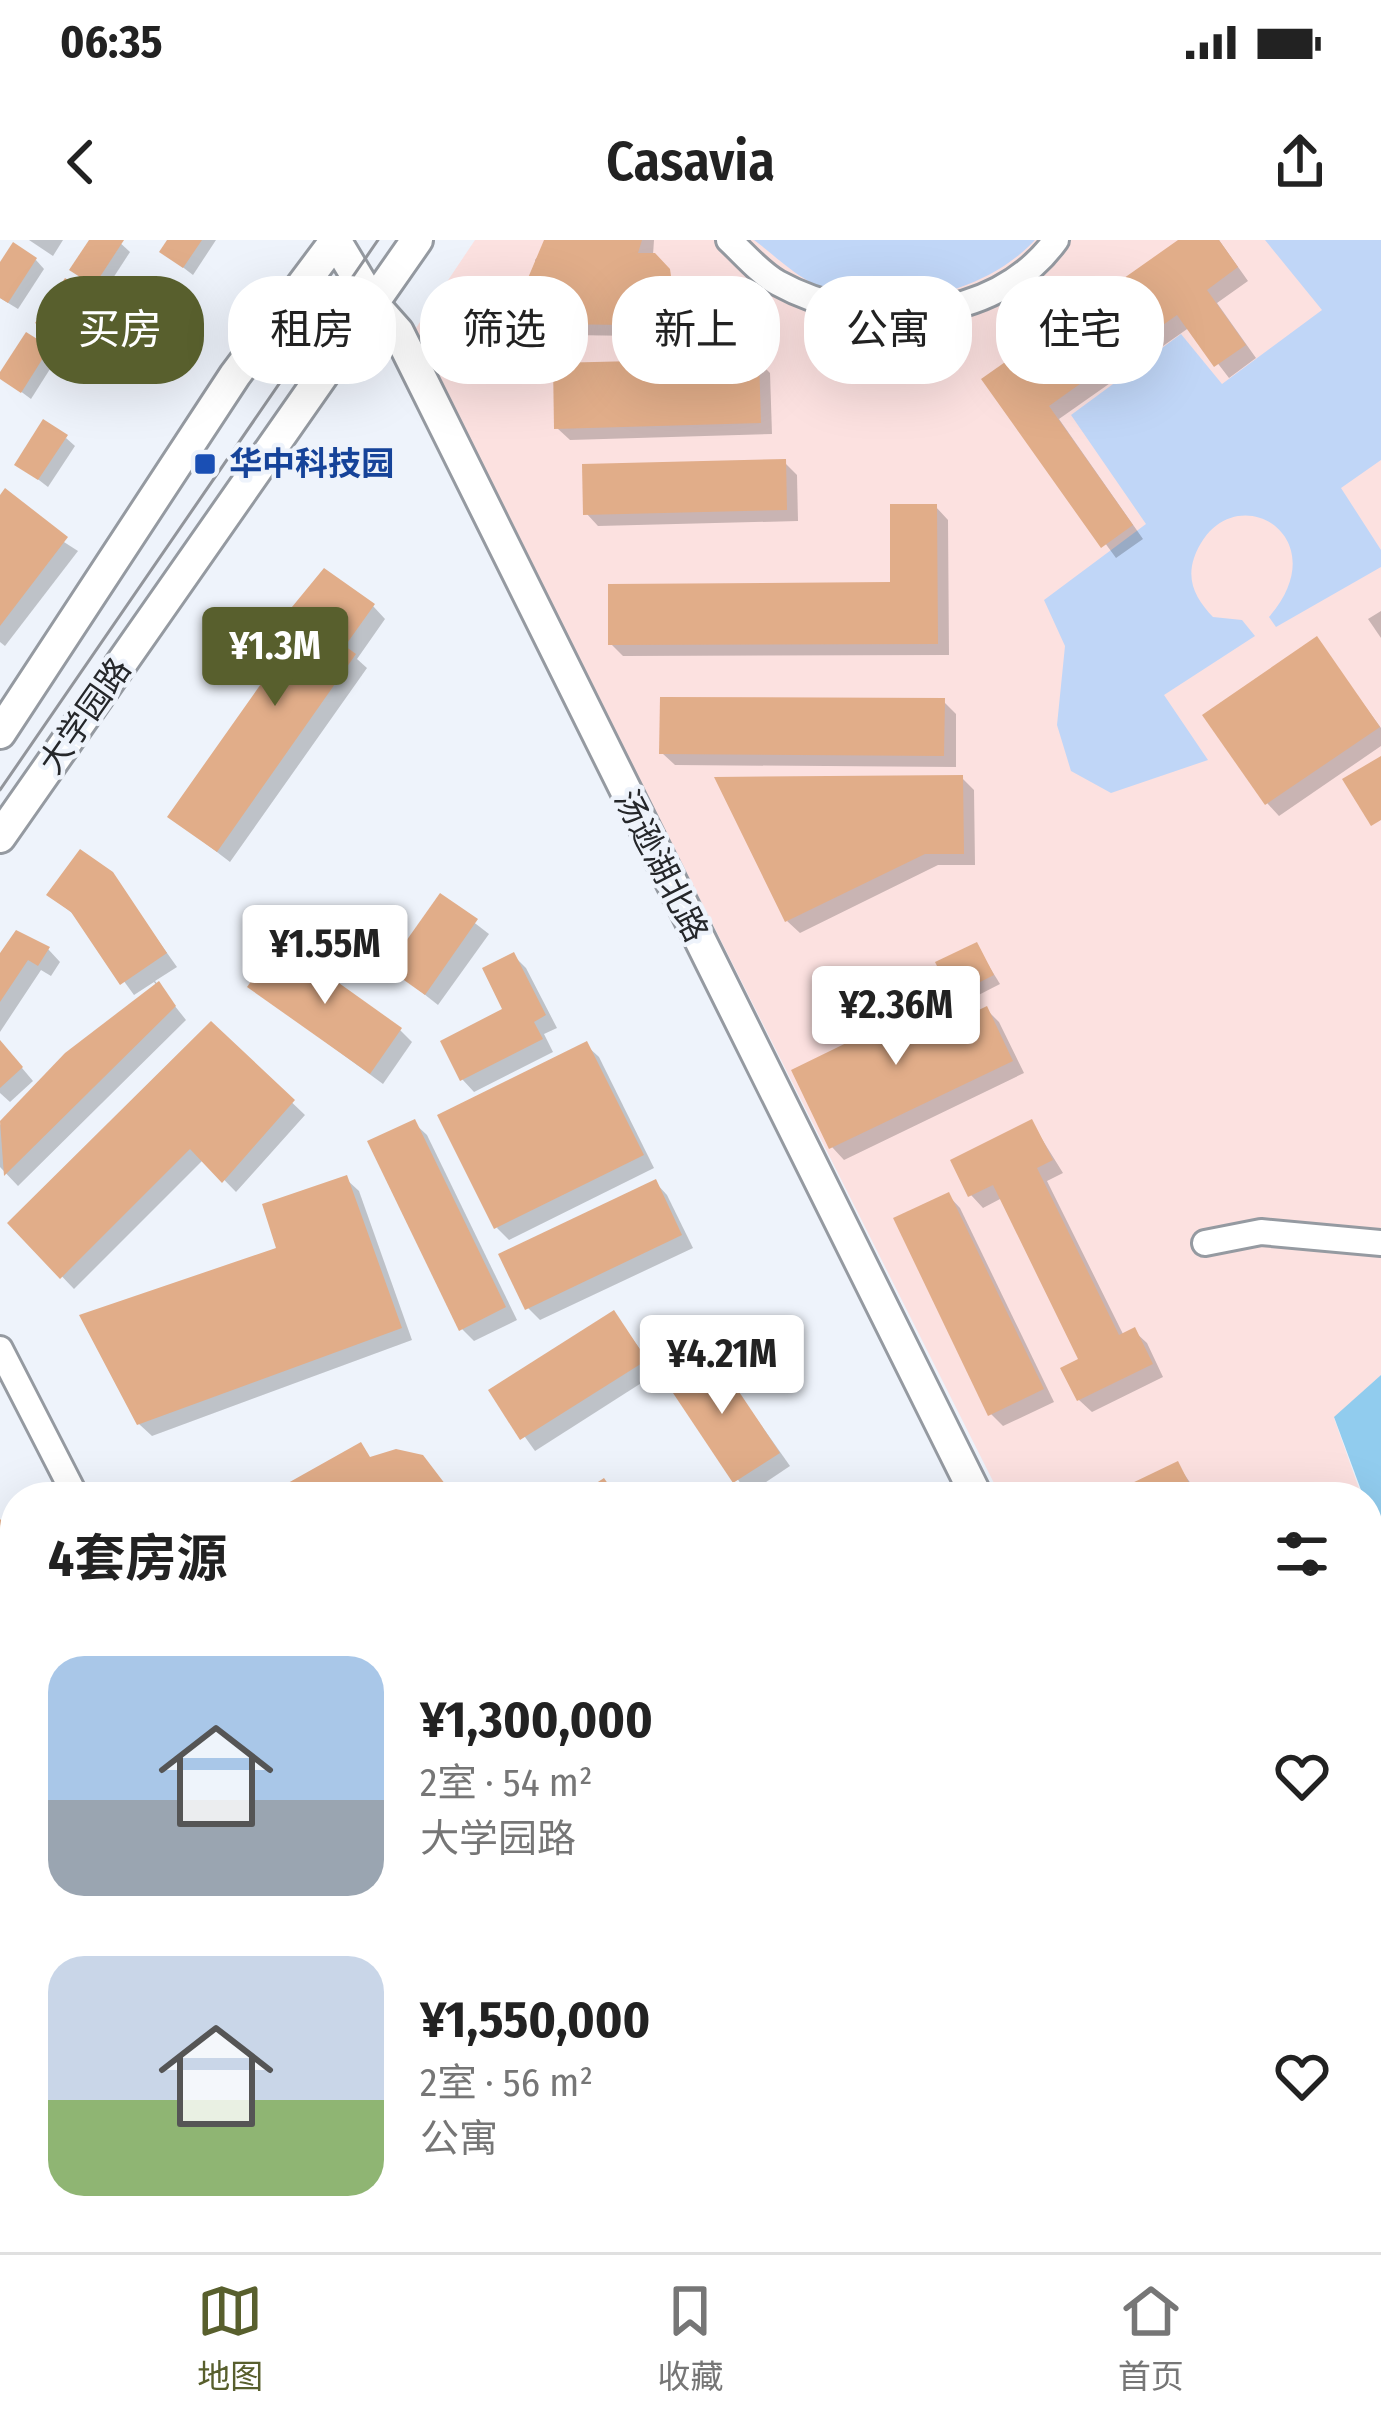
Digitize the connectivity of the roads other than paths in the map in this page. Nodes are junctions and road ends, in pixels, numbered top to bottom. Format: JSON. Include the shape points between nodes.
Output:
{"nodes":[{"id":1,"x":334,"y":240,"type":"edge"},
{"id":2,"x":417,"y":240,"type":"edge"},
{"id":3,"x":729,"y":240,"type":"edge"},
{"id":4,"x":1056,"y":240,"type":"edge"},
{"id":5,"x":356,"y":276,"type":"edge"},
{"id":6,"x":393,"y":276,"type":"edge"},
{"id":7,"x":396,"y":335,"type":"edge"},
{"id":8,"x":318,"y":384,"type":"edge"},
{"id":9,"x":0,"y":733,"type":"edge"},
{"id":10,"x":0,"y":837,"type":"edge"},
{"id":11,"x":1381,"y":1243,"type":"edge"},
{"id":12,"x":1204,"y":1244,"type":"dead end"},
{"id":13,"x":0,"y":1349,"type":"edge"},
{"id":14,"x":68,"y":1482,"type":"edge"},
{"id":15,"x":970,"y":1482,"type":"edge"}],
"edges":[{"from":1,"to":5,"type":"main road","name":"汤逊湖北路"},
{"from":1,"to":9,"type":"main road","name":"大学园路","via":[[235,375]]},
{"from":2,"to":6,"type":"main road","name":"大学园路"},
{"from":3,"to":4,"type":"street","via":[[775,281],[842,310],[916,315],[986,295]]},
{"from":7,"to":15,"type":"main road","name":"汤逊湖北路"},
{"from":8,"to":10,"type":"main road","name":"大学园路"},
{"from":11,"to":12,"type":"street","via":[[1261,1232]]},
{"from":13,"to":14,"type":"street"}]}
